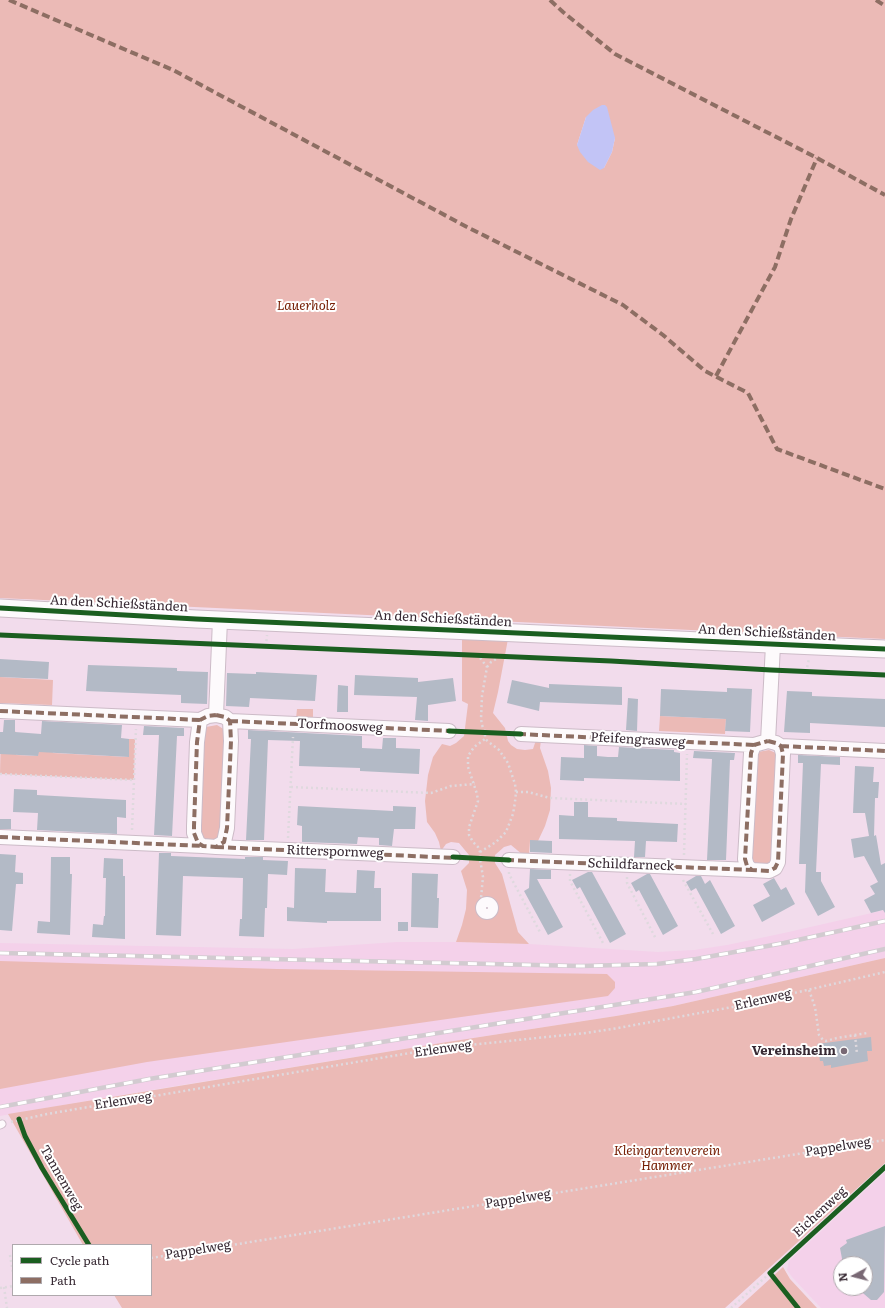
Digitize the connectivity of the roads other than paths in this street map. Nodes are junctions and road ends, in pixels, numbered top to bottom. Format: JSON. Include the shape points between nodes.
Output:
{"nodes":[{"id":1,"x":0,"y":608,"type":"edge"},
{"id":2,"x":220,"y":620,"type":"junction"},
{"id":3,"x":773,"y":645,"type":"junction"},
{"id":4,"x":885,"y":649,"type":"edge"},
{"id":5,"x":0,"y":711,"type":"edge"},
{"id":6,"x":216,"y":715,"type":"junction"},
{"id":7,"x":200,"y":720,"type":"junction"},
{"id":8,"x":230,"y":721,"type":"junction"},
{"id":9,"x":449,"y":731,"type":"dead end"},
{"id":10,"x":521,"y":734,"type":"dead end"},
{"id":11,"x":774,"y":743,"type":"junction"},
{"id":12,"x":754,"y":745,"type":"junction"},
{"id":13,"x":885,"y":751,"type":"edge"},
{"id":14,"x":0,"y":837,"type":"edge"},
{"id":15,"x":210,"y":846,"type":"junction"},
{"id":16,"x":453,"y":857,"type":"dead end"},
{"id":17,"x":509,"y":860,"type":"road end"},
{"id":18,"x":752,"y":870,"type":"junction"}],
"edges":[{"from":1,"to":2,"type":"street","name":"An den Schießständen"},
{"from":2,"to":3,"type":"street","name":"An den Schießständen"},
{"from":2,"to":6,"type":"street"},
{"from":3,"to":4,"type":"street","name":"An den Schießständen"},
{"from":3,"to":11,"type":"street","name":"Schildfarneck"},
{"from":5,"to":7,"type":"street"},
{"from":6,"to":7,"type":"street"},
{"from":6,"to":8,"type":"street"},
{"from":7,"to":15,"type":"street","via":[[194,826],[196,839]]},
{"from":8,"to":9,"type":"street","name":"Torfmoosweg"},
{"from":8,"to":15,"type":"street","via":[[227,828],[224,842]]},
{"from":10,"to":12,"type":"street","name":"Pfeifengrasweg"},
{"from":11,"to":12,"type":"street"},
{"from":11,"to":13,"type":"street"},
{"from":11,"to":18,"type":"street","name":"Schildfarneck","via":[[783,754],[778,862],[775,868],[769,871]]},
{"from":12,"to":18,"type":"street","via":[[751,753],[745,859],[747,866]]},
{"from":14,"to":15,"type":"street","name":"Ritterspornweg"},
{"from":15,"to":16,"type":"street","name":"Ritterspornweg"},
{"from":17,"to":18,"type":"street","name":"Schildfarneck"}]}
